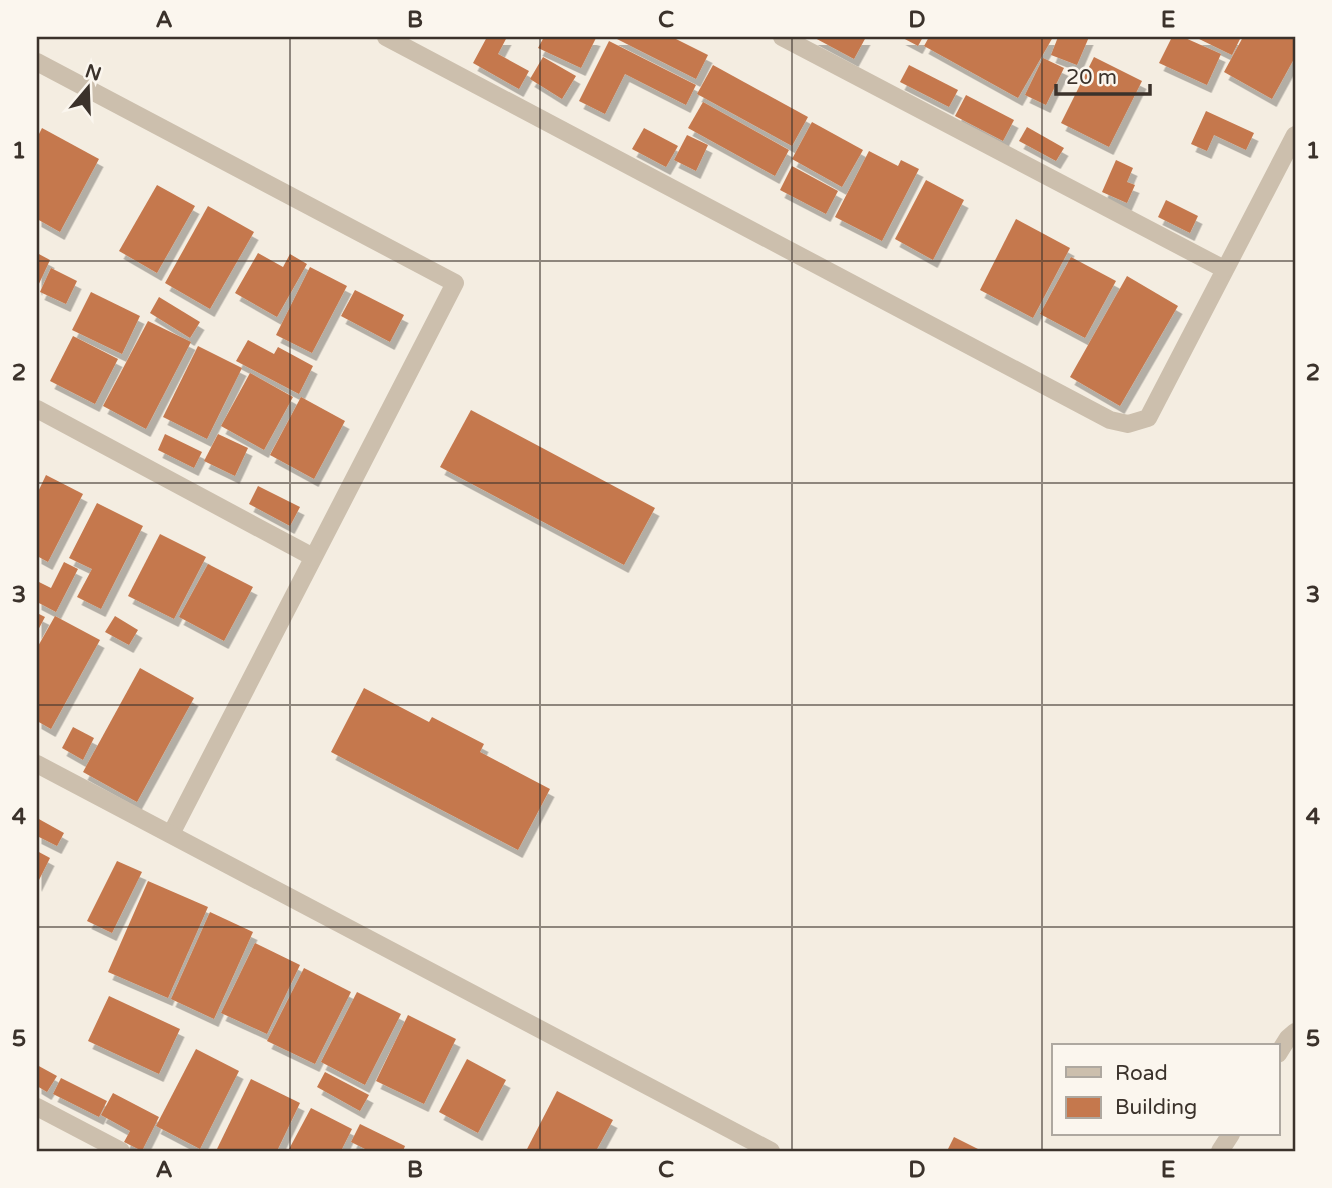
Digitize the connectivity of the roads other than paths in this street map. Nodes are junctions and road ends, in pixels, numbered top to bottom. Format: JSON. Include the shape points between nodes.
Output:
{"nodes":[{"id":1,"x":386,"y":37,"type":"edge"},
{"id":2,"x":782,"y":37,"type":"edge"},
{"id":3,"x":37,"y":62,"type":"edge"},
{"id":4,"x":1295,"y":135,"type":"edge"},
{"id":5,"x":1224,"y":270,"type":"junction"},
{"id":6,"x":37,"y":409,"type":"edge"},
{"id":7,"x":313,"y":558,"type":"junction"},
{"id":8,"x":37,"y":764,"type":"edge"},
{"id":9,"x":171,"y":834,"type":"junction"},
{"id":10,"x":1295,"y":1032,"type":"edge"},
{"id":11,"x":1280,"y":1050,"type":"edge"},
{"id":12,"x":37,"y":1107,"type":"edge"},
{"id":13,"x":1230,"y":1136,"type":"edge"},
{"id":14,"x":121,"y":1151,"type":"edge"},
{"id":15,"x":771,"y":1151,"type":"edge"},
{"id":16,"x":1220,"y":1151,"type":"edge"}],
"edges":[{"from":1,"to":5,"type":"street","via":[[1110,420],[1128,424],[1148,418]]},
{"from":2,"to":5,"type":"street"},
{"from":3,"to":7,"type":"street","via":[[455,283]]},
{"from":4,"to":5,"type":"street"},
{"from":6,"to":7,"type":"street"},
{"from":7,"to":9,"type":"street"},
{"from":8,"to":9,"type":"street"},
{"from":9,"to":15,"type":"street"},
{"from":10,"to":11,"type":"street"},
{"from":12,"to":14,"type":"street"},
{"from":13,"to":16,"type":"street"}]}
